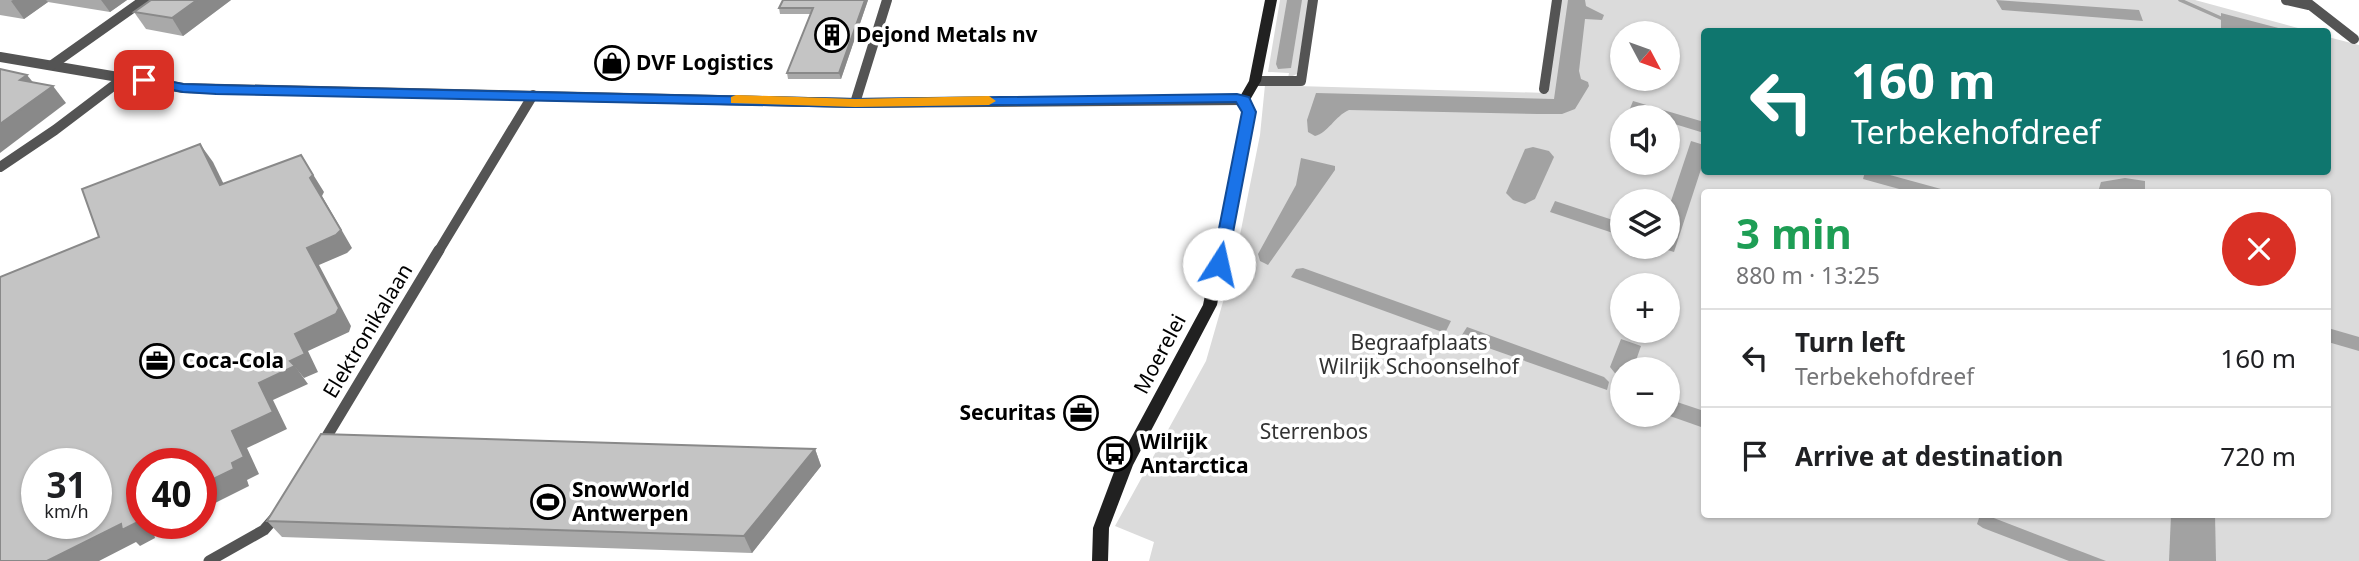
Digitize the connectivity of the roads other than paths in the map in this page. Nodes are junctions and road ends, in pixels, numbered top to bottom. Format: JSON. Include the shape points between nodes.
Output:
{"nodes":[{"id":1,"x":144,"y":0,"type":"edge"},
{"id":2,"x":887,"y":0,"type":"edge"},
{"id":3,"x":1271,"y":0,"type":"edge"},
{"id":4,"x":1313,"y":0,"type":"edge"},
{"id":5,"x":1557,"y":0,"type":"edge"},
{"id":6,"x":2286,"y":0,"type":"edge"},
{"id":7,"x":2308,"y":3,"type":"edge"},
{"id":8,"x":2354,"y":39,"type":"dead end"},
{"id":9,"x":0,"y":57,"type":"edge"},
{"id":10,"x":52,"y":65,"type":"junction"},
{"id":11,"x":125,"y":77,"type":"junction"},
{"id":12,"x":1255,"y":81,"type":"junction"},
{"id":13,"x":1544,"y":89,"type":"dead end"},
{"id":14,"x":534,"y":95,"type":"junction"},
{"id":15,"x":1244,"y":100,"type":"junction"},
{"id":16,"x":855,"y":103,"type":"junction"},
{"id":17,"x":0,"y":167,"type":"edge"},
{"id":18,"x":312,"y":462,"type":"edge"},
{"id":19,"x":283,"y":509,"type":"edge"},
{"id":20,"x":209,"y":561,"type":"edge"},
{"id":21,"x":1100,"y":561,"type":"edge"}],
"edges":[{"from":1,"to":10,"type":"street"},
{"from":2,"to":16,"type":"street"},
{"from":3,"to":12,"type":"street"},
{"from":4,"to":12,"type":"street","via":[[1301,81]]},
{"from":5,"to":13,"type":"street"},
{"from":6,"to":7,"type":"street"},
{"from":7,"to":8,"type":"street"},
{"from":9,"to":10,"type":"street"},
{"from":10,"to":11,"type":"street"},
{"from":11,"to":14,"type":"street","via":[[183,88]]},
{"from":11,"to":17,"type":"street"},
{"from":12,"to":15,"type":"street"},
{"from":14,"to":16,"type":"street"},
{"from":14,"to":18,"type":"street","name":"Elektronikalaan"},
{"from":15,"to":16,"type":"street"},
{"from":15,"to":21,"type":"street","name":"Moerelei","via":[[1249,112],[1210,305],[1125,464],[1101,528]]},
{"from":19,"to":20,"type":"street","via":[[264,530]]}]}
